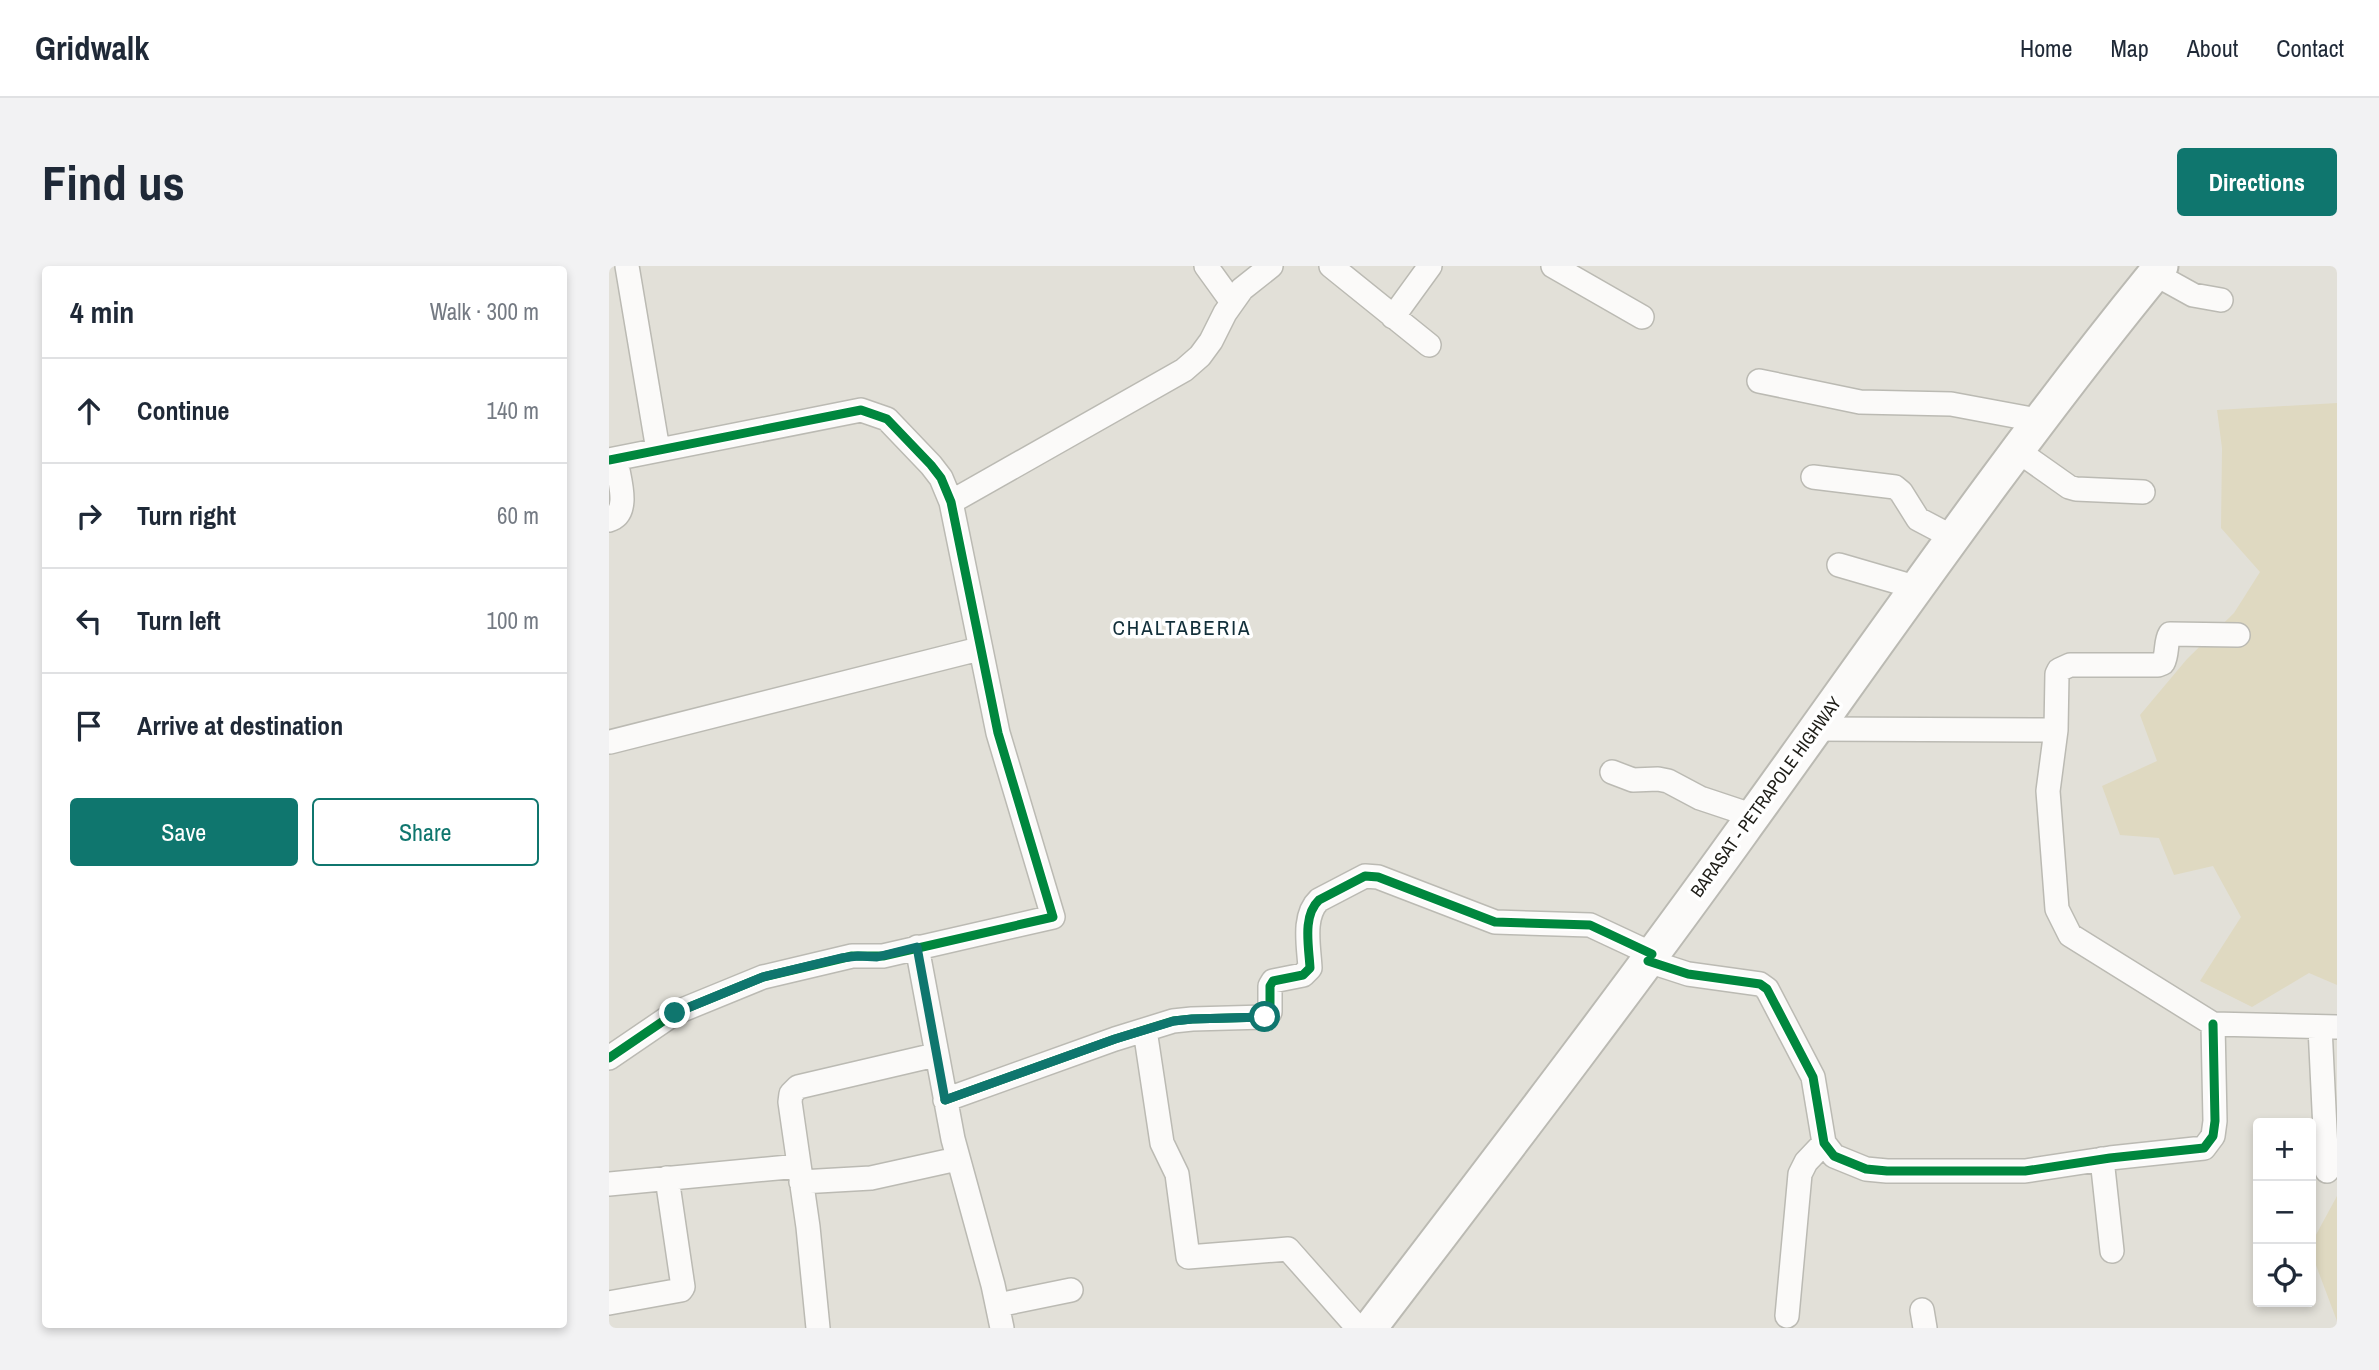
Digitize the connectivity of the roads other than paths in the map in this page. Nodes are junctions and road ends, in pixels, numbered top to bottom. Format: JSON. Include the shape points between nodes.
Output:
{"nodes":[{"id":1,"x":1206,"y":266,"type":"edge"},
{"id":2,"x":1271,"y":266,"type":"edge"},
{"id":3,"x":1331,"y":266,"type":"edge"},
{"id":4,"x":1430,"y":266,"type":"edge"},
{"id":5,"x":1553,"y":266,"type":"edge"},
{"id":6,"x":2158,"y":270,"type":"edge"},
{"id":7,"x":622,"y":274,"type":"edge"},
{"id":8,"x":2221,"y":300,"type":"dead end"},
{"id":9,"x":1232,"y":302,"type":"junction"},
{"id":10,"x":1394,"y":317,"type":"junction"},
{"id":11,"x":1642,"y":317,"type":"dead end"},
{"id":12,"x":1429,"y":345,"type":"dead end"},
{"id":13,"x":1759,"y":381,"type":"dead end"},
{"id":14,"x":2042,"y":421,"type":"junction"},
{"id":15,"x":658,"y":450,"type":"junction"},
{"id":16,"x":2018,"y":452,"type":"junction"},
{"id":17,"x":612,"y":460,"type":"edge"},
{"id":18,"x":1813,"y":477,"type":"dead end"},
{"id":19,"x":2143,"y":492,"type":"dead end"},
{"id":20,"x":951,"y":502,"type":"junction"},
{"id":21,"x":609,"y":520,"type":"edge"},
{"id":22,"x":1954,"y":538,"type":"junction"},
{"id":23,"x":1839,"y":565,"type":"dead end"},
{"id":24,"x":1918,"y":588,"type":"junction"},
{"id":25,"x":2238,"y":635,"type":"dead end"},
{"id":26,"x":979,"y":649,"type":"junction"},
{"id":27,"x":1814,"y":729,"type":"junction"},
{"id":28,"x":2056,"y":730,"type":"junction"},
{"id":29,"x":610,"y":742,"type":"edge"},
{"id":30,"x":1612,"y":772,"type":"dead end"},
{"id":31,"x":1753,"y":816,"type":"junction"},
{"id":32,"x":917,"y":947,"type":"junction"},
{"id":33,"x":1650,"y":957,"type":"junction"},
{"id":34,"x":2213,"y":1024,"type":"junction"},
{"id":35,"x":2328,"y":1027,"type":"edge"},
{"id":36,"x":1145,"y":1030,"type":"junction"},
{"id":37,"x":935,"y":1055,"type":"junction"},
{"id":38,"x":609,"y":1058,"type":"edge"},
{"id":39,"x":945,"y":1100,"type":"junction"},
{"id":40,"x":1824,"y":1143,"type":"junction"},
{"id":41,"x":957,"y":1159,"type":"junction"},
{"id":42,"x":2102,"y":1159,"type":"junction"},
{"id":43,"x":2327,"y":1171,"type":"dead end"},
{"id":44,"x":800,"y":1174,"type":"junction"},
{"id":45,"x":667,"y":1178,"type":"junction"},
{"id":46,"x":609,"y":1184,"type":"edge"},
{"id":47,"x":2112,"y":1251,"type":"dead end"},
{"id":48,"x":1071,"y":1290,"type":"dead end"},
{"id":49,"x":609,"y":1303,"type":"edge"},
{"id":50,"x":998,"y":1305,"type":"junction"},
{"id":51,"x":1787,"y":1316,"type":"dead end"},
{"id":52,"x":818,"y":1328,"type":"edge"},
{"id":53,"x":1002,"y":1328,"type":"edge"},
{"id":54,"x":1359,"y":1328,"type":"edge"},
{"id":55,"x":1370,"y":1328,"type":"edge"}],
"edges":[{"from":1,"to":9,"type":"street"},
{"from":2,"to":9,"type":"street"},
{"from":3,"to":10,"type":"street"},
{"from":4,"to":10,"type":"street"},
{"from":5,"to":11,"type":"street"},
{"from":6,"to":8,"type":"street","via":[[2193,295]]},
{"from":6,"to":14,"type":"highway","name":"BARASAT - PETRAPOLE HIGHWAY"},
{"from":7,"to":15,"type":"street"},
{"from":9,"to":20,"type":"street","via":[[1211,341],[1184,370]]},
{"from":10,"to":12,"type":"street"},
{"from":13,"to":14,"type":"street","via":[[1860,401],[1951,404]]},
{"from":14,"to":16,"type":"highway","name":"BARASAT - PETRAPOLE HIGHWAY"},
{"from":15,"to":17,"type":"street"},
{"from":15,"to":20,"type":"street","via":[[861,410],[887,419],[896,428],[932,465]]},
{"from":16,"to":19,"type":"street","via":[[2077,489]]},
{"from":16,"to":22,"type":"highway","name":"BARASAT - PETRAPOLE HIGHWAY"},
{"from":17,"to":21,"type":"street","via":[[622,504],[621,513]]},
{"from":18,"to":22,"type":"street","via":[[1895,487],[1917,519]]},
{"from":20,"to":26,"type":"street"},
{"from":22,"to":24,"type":"highway","name":"BARASAT - PETRAPOLE HIGHWAY"},
{"from":23,"to":24,"type":"street"},
{"from":24,"to":27,"type":"highway","name":"BARASAT - PETRAPOLE HIGHWAY"},
{"from":25,"to":28,"type":"street","via":[[2170,634],[2166,659],[2158,666],[2063,667],[2057,674]]},
{"from":26,"to":29,"type":"street"},
{"from":26,"to":32,"type":"street","via":[[998,733],[1053,917]]},
{"from":27,"to":28,"type":"street"},
{"from":27,"to":31,"type":"highway","name":"BARASAT - PETRAPOLE HIGHWAY"},
{"from":28,"to":34,"type":"street","via":[[2048,791],[2061,920],[2070,935]]},
{"from":30,"to":31,"type":"street","via":[[1633,780],[1668,781],[1695,796]]},
{"from":31,"to":33,"type":"highway","name":"BARASAT - PETRAPOLE HIGHWAY"},
{"from":32,"to":37,"type":"street"},
{"from":32,"to":38,"type":"street","via":[[877,957],[841,958],[742,984],[675,1013]]},
{"from":33,"to":36,"type":"street","via":[[1590,925],[1495,922],[1365,876],[1314,905],[1309,916],[1308,973],[1273,981],[1270,1012],[1265,1017],[1192,1019]]},
{"from":33,"to":40,"type":"street","via":[[1688,975],[1760,984],[1767,989],[1813,1077]]},
{"from":33,"to":55,"type":"highway","name":"BARASAT - PETRAPOLE HIGHWAY"},
{"from":34,"to":35,"type":"street"},
{"from":34,"to":42,"type":"street","via":[[2215,1121],[2208,1146]]},
{"from":35,"to":43,"type":"street"},
{"from":36,"to":39,"type":"street"},
{"from":36,"to":54,"type":"street","via":[[1162,1143],[1177,1174],[1188,1257],[1288,1249]]},
{"from":37,"to":39,"type":"street"},
{"from":37,"to":44,"type":"street","via":[[794,1090],[790,1102]]},
{"from":39,"to":41,"type":"street"},
{"from":40,"to":42,"type":"street","via":[[1834,1156],[1876,1170],[2025,1171]]},
{"from":40,"to":51,"type":"street","via":[[1800,1174]]},
{"from":41,"to":44,"type":"street","via":[[871,1178]]},
{"from":41,"to":50,"type":"street"},
{"from":42,"to":47,"type":"street"},
{"from":44,"to":45,"type":"street"},
{"from":44,"to":52,"type":"street"},
{"from":45,"to":46,"type":"street"},
{"from":45,"to":49,"type":"street","via":[[683,1287]]},
{"from":48,"to":50,"type":"street"},
{"from":50,"to":53,"type":"street"}]}
